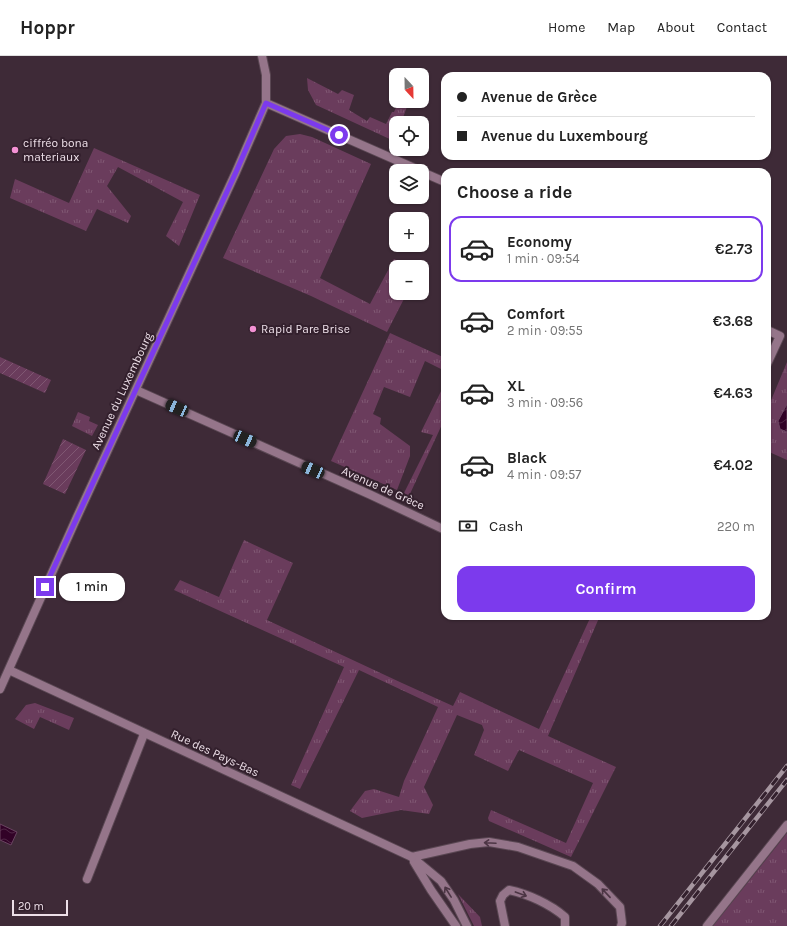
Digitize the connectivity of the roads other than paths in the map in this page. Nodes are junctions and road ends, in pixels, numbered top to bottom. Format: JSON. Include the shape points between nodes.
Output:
{"nodes":[{"id":1,"x":262,"y":56,"type":"edge"},
{"id":2,"x":266,"y":103,"type":"junction"},
{"id":3,"x":405,"y":164,"type":"edge"},
{"id":4,"x":429,"y":175,"type":"edge"},
{"id":5,"x":441,"y":180,"type":"edge"},
{"id":6,"x":771,"y":332,"type":"edge"},
{"id":7,"x":771,"y":355,"type":"edge"},
{"id":8,"x":136,"y":390,"type":"junction"},
{"id":9,"x":441,"y":528,"type":"edge"},
{"id":10,"x":9,"y":670,"type":"junction"},
{"id":11,"x":0,"y":689,"type":"edge"},
{"id":12,"x":144,"y":734,"type":"junction"},
{"id":13,"x":787,"y":824,"type":"edge"},
{"id":14,"x":412,"y":858,"type":"junction"},
{"id":15,"x":87,"y":878,"type":"dead end"},
{"id":16,"x":456,"y":926,"type":"edge"},
{"id":17,"x":467,"y":926,"type":"edge"},
{"id":18,"x":505,"y":926,"type":"edge"},
{"id":19,"x":565,"y":926,"type":"edge"},
{"id":20,"x":621,"y":926,"type":"edge"},
{"id":21,"x":708,"y":926,"type":"edge"}],
"edges":[{"from":1,"to":2,"type":"street","via":[[266,75]]},
{"from":2,"to":3,"type":"street"},
{"from":2,"to":8,"type":"street","name":"Avenue du Luxembourg"},
{"from":4,"to":5,"type":"street"},
{"from":6,"to":7,"type":"street","via":[[780,336]]},
{"from":8,"to":9,"type":"street","name":"Avenue de Grèce"},
{"from":8,"to":10,"type":"street","name":"Avenue du Luxembourg"},
{"from":10,"to":11,"type":"street","name":"Avenue du Luxembourg"},
{"from":10,"to":12,"type":"street","name":"Rue des Pays-Bas"},
{"from":12,"to":14,"type":"street","name":"Rue des Pays-Bas"},
{"from":12,"to":15,"type":"street"},
{"from":13,"to":21,"type":"street"},
{"from":14,"to":16,"type":"street"},
{"from":17,"to":14,"type":"street","name":"Rue des Pays-Bas","one_way":true,"via":[[441,881]]},
{"from":20,"to":14,"type":"street","one_way":true,"via":[[620,907],[598,884],[573,866],[518,847],[489,842]]},
{"from":18,"to":19,"type":"street","one_way":true,"via":[[500,901],[509,890],[555,908],[565,917]]}]}
